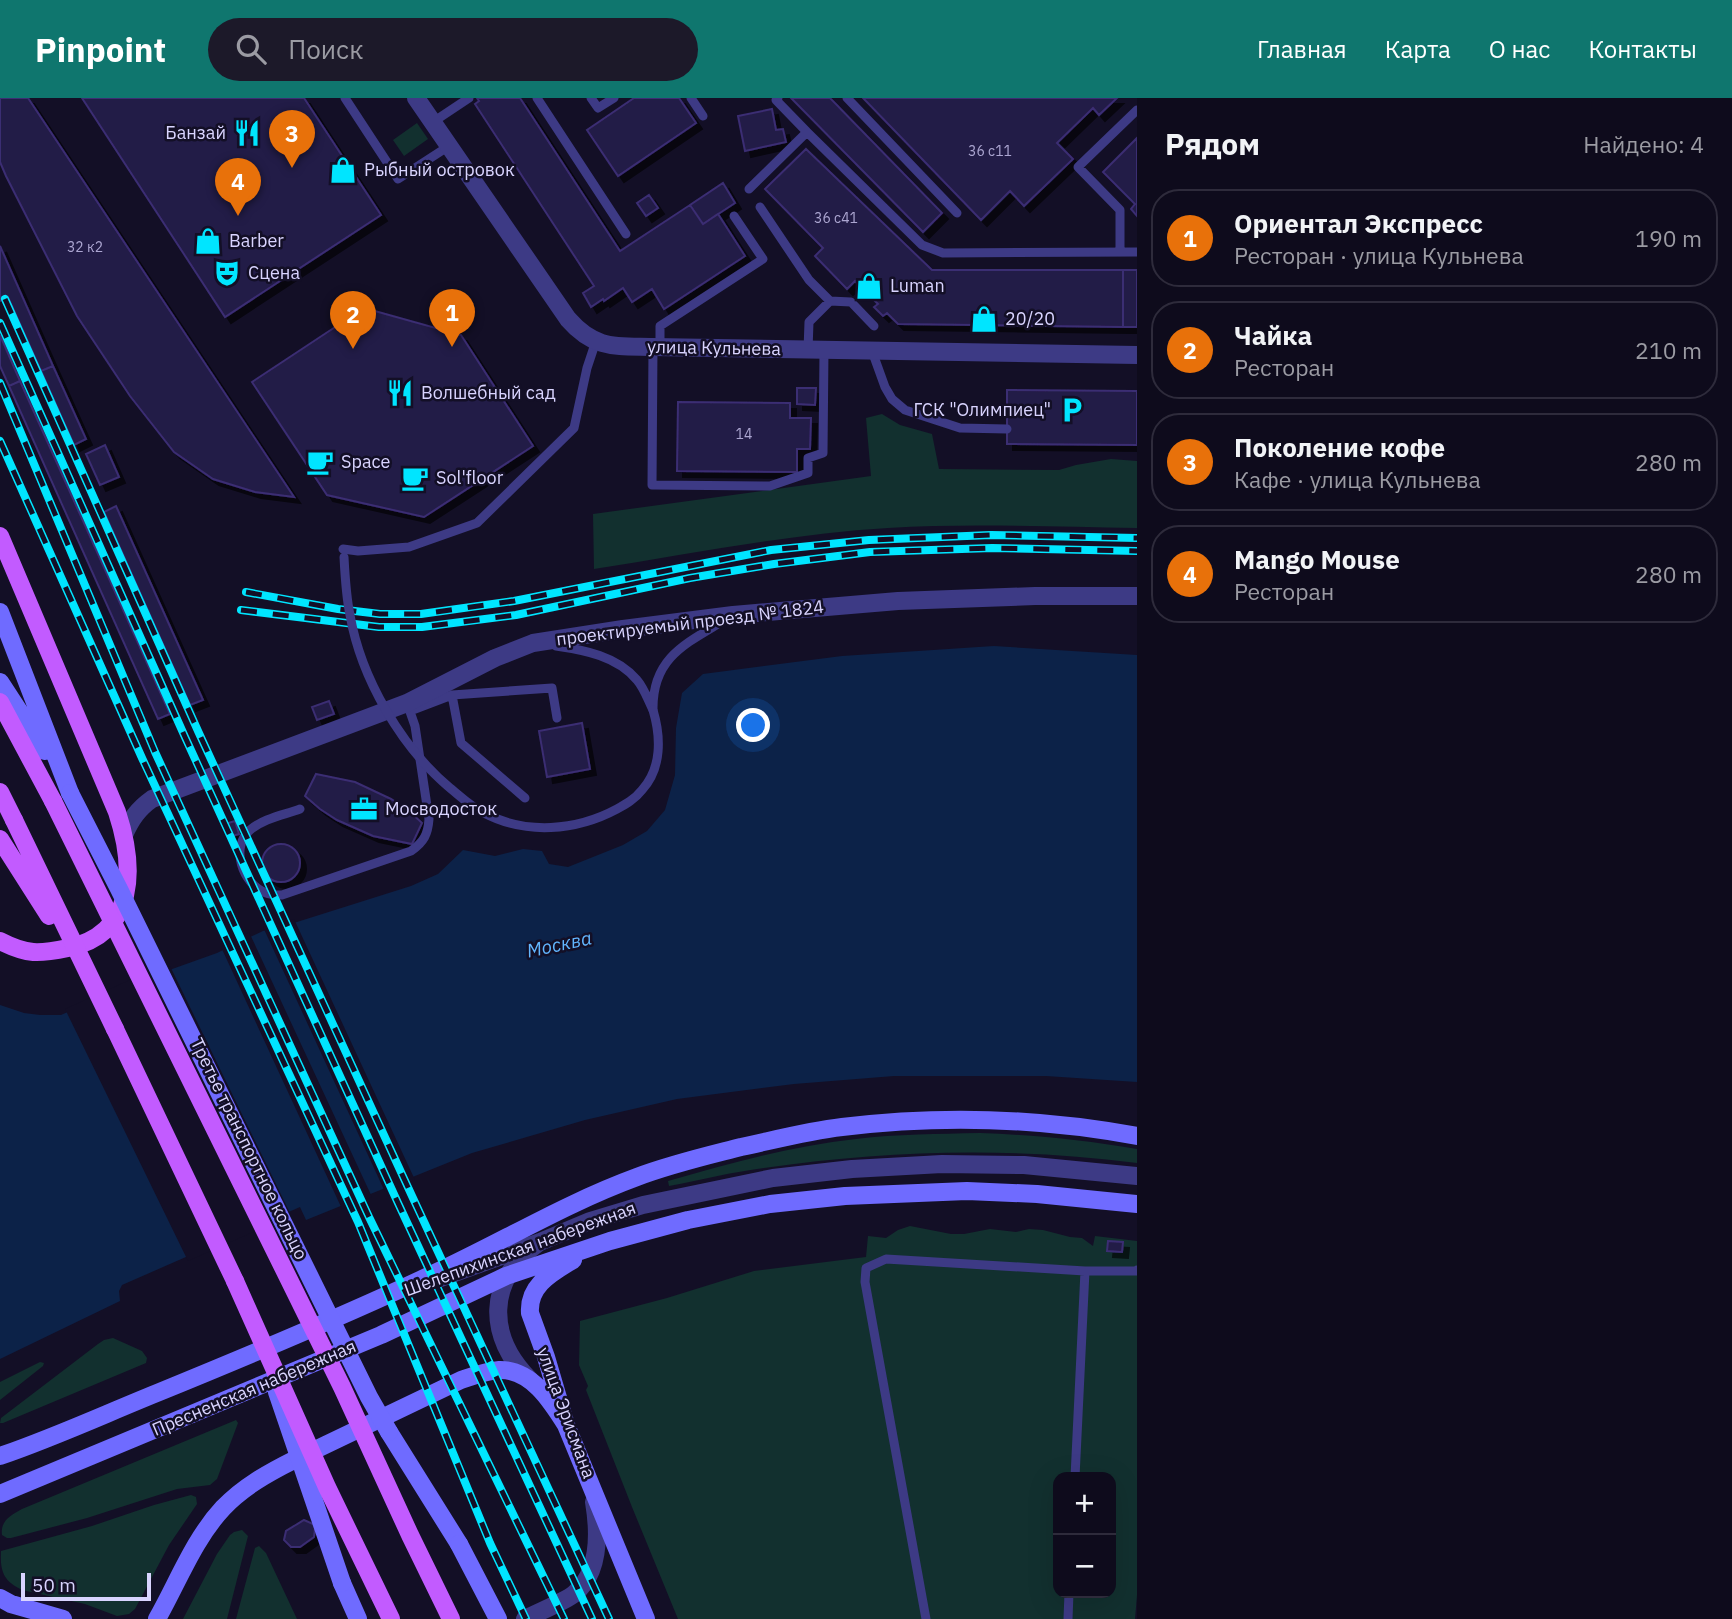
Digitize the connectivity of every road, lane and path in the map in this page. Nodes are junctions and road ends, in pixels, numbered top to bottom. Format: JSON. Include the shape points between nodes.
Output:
{"nodes":[{"id":1,"x":345,"y":98,"type":"edge"},
{"id":2,"x":416,"y":98,"type":"edge"},
{"id":3,"x":469,"y":98,"type":"edge"},
{"id":4,"x":537,"y":98,"type":"edge"},
{"id":5,"x":591,"y":98,"type":"edge"},
{"id":6,"x":614,"y":98,"type":"edge"},
{"id":7,"x":691,"y":98,"type":"edge"},
{"id":8,"x":778,"y":98,"type":"edge"},
{"id":9,"x":847,"y":98,"type":"edge"},
{"id":10,"x":1137,"y":110,"type":"edge"},
{"id":11,"x":703,"y":116,"type":"dead end"},
{"id":12,"x":432,"y":122,"type":"junction"},
{"id":13,"x":807,"y":132,"type":"junction"},
{"id":14,"x":449,"y":146,"type":"junction"},
{"id":15,"x":749,"y":189,"type":"dead end"},
{"id":16,"x":760,"y":207,"type":"dead end"},
{"id":17,"x":957,"y":213,"type":"dead end"},
{"id":18,"x":734,"y":216,"type":"dead end"},
{"id":19,"x":626,"y":234,"type":"dead end"},
{"id":20,"x":1120,"y":252,"type":"junction"},
{"id":21,"x":1137,"y":252,"type":"edge"},
{"id":22,"x":830,"y":301,"type":"junction"},
{"id":23,"x":874,"y":326,"type":"dead end"},
{"id":24,"x":596,"y":341,"type":"junction"},
{"id":25,"x":657,"y":348,"type":"junction"},
{"id":26,"x":816,"y":350,"type":"junction"},
{"id":27,"x":872,"y":351,"type":"junction"},
{"id":28,"x":1137,"y":355,"type":"edge"},
{"id":29,"x":1007,"y":429,"type":"dead end"},
{"id":30,"x":0,"y":536,"type":"edge"},
{"id":31,"x":1137,"y":596,"type":"edge"},
{"id":32,"x":0,"y":612,"type":"edge"},
{"id":33,"x":733,"y":615,"type":"junction"},
{"id":34,"x":533,"y":643,"type":"junction"},
{"id":35,"x":0,"y":682,"type":"edge"},
{"id":36,"x":452,"y":695,"type":"junction"},
{"id":37,"x":0,"y":702,"type":"edge"},
{"id":38,"x":409,"y":707,"type":"junction"},
{"id":39,"x":653,"y":710,"type":"junction"},
{"id":40,"x":557,"y":718,"type":"dead end"},
{"id":41,"x":0,"y":792,"type":"edge"},
{"id":42,"x":70,"y":793,"type":"junction"},
{"id":43,"x":525,"y":797,"type":"dead end"},
{"id":44,"x":300,"y":809,"type":"dead end"},
{"id":45,"x":124,"y":835,"type":"junction"},
{"id":46,"x":0,"y":839,"type":"edge"},
{"id":47,"x":0,"y":942,"type":"edge"},
{"id":48,"x":115,"y":1029,"type":"junction"},
{"id":49,"x":1137,"y":1136,"type":"edge"},
{"id":50,"x":1137,"y":1176,"type":"edge"},
{"id":51,"x":1137,"y":1205,"type":"edge"},
{"id":52,"x":610,"y":1241,"type":"junction"},
{"id":53,"x":540,"y":1242,"type":"junction"},
{"id":54,"x":1085,"y":1270,"type":"junction"},
{"id":55,"x":1137,"y":1270,"type":"edge"},
{"id":56,"x":506,"y":1276,"type":"junction"},
{"id":57,"x":234,"y":1281,"type":"junction"},
{"id":58,"x":363,"y":1307,"type":"junction"},
{"id":59,"x":530,"y":1380,"type":"junction"},
{"id":60,"x":566,"y":1425,"type":"junction"},
{"id":61,"x":5,"y":1456,"type":"edge"},
{"id":62,"x":1075,"y":1472,"type":"edge"},
{"id":63,"x":591,"y":1484,"type":"junction"},
{"id":64,"x":1,"y":1494,"type":"edge"},
{"id":65,"x":0,"y":1598,"type":"edge"},
{"id":66,"x":1069,"y":1598,"type":"edge"},
{"id":67,"x":63,"y":1619,"type":"edge"},
{"id":68,"x":157,"y":1619,"type":"edge"},
{"id":69,"x":358,"y":1619,"type":"edge"},
{"id":70,"x":391,"y":1619,"type":"edge"},
{"id":71,"x":451,"y":1619,"type":"edge"},
{"id":72,"x":498,"y":1619,"type":"edge"},
{"id":73,"x":525,"y":1619,"type":"edge"},
{"id":74,"x":646,"y":1619,"type":"edge"},
{"id":75,"x":926,"y":1619,"type":"edge"},
{"id":76,"x":1068,"y":1619,"type":"edge"}],
"edges":[{"from":1,"to":14,"type":"lane","via":[[398,179]]},
{"from":2,"to":12,"type":"street","name":"улица Кульнева"},
{"from":3,"to":12,"type":"lane"},
{"from":4,"to":19,"type":"lane"},
{"from":5,"to":6,"type":"lane","via":[[598,108]]},
{"from":7,"to":11,"type":"lane"},
{"from":8,"to":13,"type":"lane"},
{"from":9,"to":17,"type":"lane"},
{"from":10,"to":20,"type":"lane","via":[[1079,167],[1120,210]]},
{"from":12,"to":14,"type":"street","name":"улица Кульнева"},
{"from":13,"to":15,"type":"lane"},
{"from":13,"to":20,"type":"lane","via":[[922,245],[943,253]]},
{"from":14,"to":24,"type":"street","name":"улица Кульнева","via":[[568,319]]},
{"from":16,"to":22,"type":"lane","via":[[809,280]]},
{"from":18,"to":25,"type":"lane","via":[[763,259],[660,326]]},
{"from":20,"to":21,"type":"lane"},
{"from":22,"to":23,"type":"lane","via":[[851,302]]},
{"from":22,"to":26,"type":"lane","via":[[809,322]]},
{"from":24,"to":25,"type":"street","name":"улица Кульнева"},
{"from":24,"to":39,"type":"lane","bridge":true,"via":[[574,428],[477,523],[409,547],[343,549],[350,617],[371,681],[410,745],[434,774],[483,813],[511,824],[575,826],[629,803],[643,790],[657,760],[660,743]]},
{"from":25,"to":26,"type":"street","name":"улица Кульнева"},
{"from":25,"to":26,"type":"lane","via":[[652,485],[771,486],[808,474],[808,458],[823,453]]},
{"from":26,"to":27,"type":"street","name":"улица Кульнева"},
{"from":27,"to":28,"type":"street","name":"улица Кульнева"},
{"from":27,"to":29,"type":"lane","via":[[885,387],[905,410],[961,428]]},
{"from":30,"to":45,"type":"main road"},
{"from":31,"to":33,"type":"street","name":"проектируемый проезд № 1824","via":[[898,601]]},
{"from":32,"to":42,"type":"main road"},
{"from":33,"to":34,"type":"street","name":"проектируемый проезд № 1824"},
{"from":33,"to":39,"type":"lane","via":[[682,645],[666,661]]},
{"from":34,"to":38,"type":"street","name":"проектируемый проезд № 1824","via":[[495,658]]},
{"from":34,"to":39,"type":"lane","via":[[583,649],[608,658],[637,680]]},
{"from":35,"to":42,"type":"main road"},
{"from":36,"to":38,"type":"lane"},
{"from":36,"to":40,"type":"lane","via":[[552,688]]},
{"from":36,"to":43,"type":"lane","via":[[461,743]]},
{"from":37,"to":71,"type":"main road","name":"Третье транспортное кольцо","bridge":true,"via":[[330,1363]]},
{"from":38,"to":44,"type":"lane","via":[[429,819],[421,844],[282,895],[266,893],[247,877],[239,852],[242,842],[261,822]]},
{"from":38,"to":45,"type":"street","name":"проектируемый проезд № 1824","via":[[152,799],[139,809]]},
{"from":41,"to":48,"type":"main road","bridge":true},
{"from":42,"to":72,"type":"main road","bridge":true,"via":[[369,1397],[459,1544]]},
{"from":45,"to":47,"type":"main road","via":[[128,856],[124,904],[99,935],[44,953],[20,951]]},
{"from":46,"to":48,"type":"main road","bridge":true},
{"from":48,"to":57,"type":"main road"},
{"from":49,"to":58,"type":"main road","name":"Пресненская набережная","via":[[998,1120],[903,1121],[766,1141],[636,1177]]},
{"from":50,"to":53,"type":"street","name":"Шелепихинская набережная","via":[[1024,1165],[942,1164],[773,1178],[643,1205]]},
{"from":51,"to":52,"type":"main road","name":"Шелепихинская набережная","via":[[967,1191],[845,1196],[770,1204]]},
{"from":52,"to":56,"type":"main road","name":"Шелепихинская набережная"},
{"from":52,"to":60,"type":"main road","name":"улица Эрисмана","via":[[546,1277],[529,1306]]},
{"from":53,"to":56,"type":"street","via":[[522,1255]]},
{"from":53,"to":58,"type":"street","name":"Шелепихинская набережная"},
{"from":54,"to":55,"type":"lane"},
{"from":54,"to":62,"type":"lane"},
{"from":54,"to":75,"type":"lane","via":[[886,1259],[866,1268]]},
{"from":56,"to":59,"type":"street","via":[[497,1306],[499,1325],[508,1353]]},
{"from":56,"to":64,"type":"main road","name":"Пресненская набережная","via":[[381,1335]]},
{"from":57,"to":69,"type":"main road","bridge":true},
{"from":57,"to":70,"type":"main road","bridge":true},
{"from":58,"to":61,"type":"main road","name":"Пресненская набережная"},
{"from":59,"to":60,"type":"main road"},
{"from":59,"to":68,"type":"main road","via":[[501,1370],[461,1380],[268,1473],[222,1509],[201,1537]]},
{"from":60,"to":63,"type":"main road","name":"улица Эрисмана"},
{"from":63,"to":73,"type":"street","via":[[598,1523],[592,1566],[574,1594]]},
{"from":63,"to":74,"type":"main road","name":"улица Эрисмана"},
{"from":65,"to":67,"type":"main road"},
{"from":66,"to":76,"type":"lane"}]}
